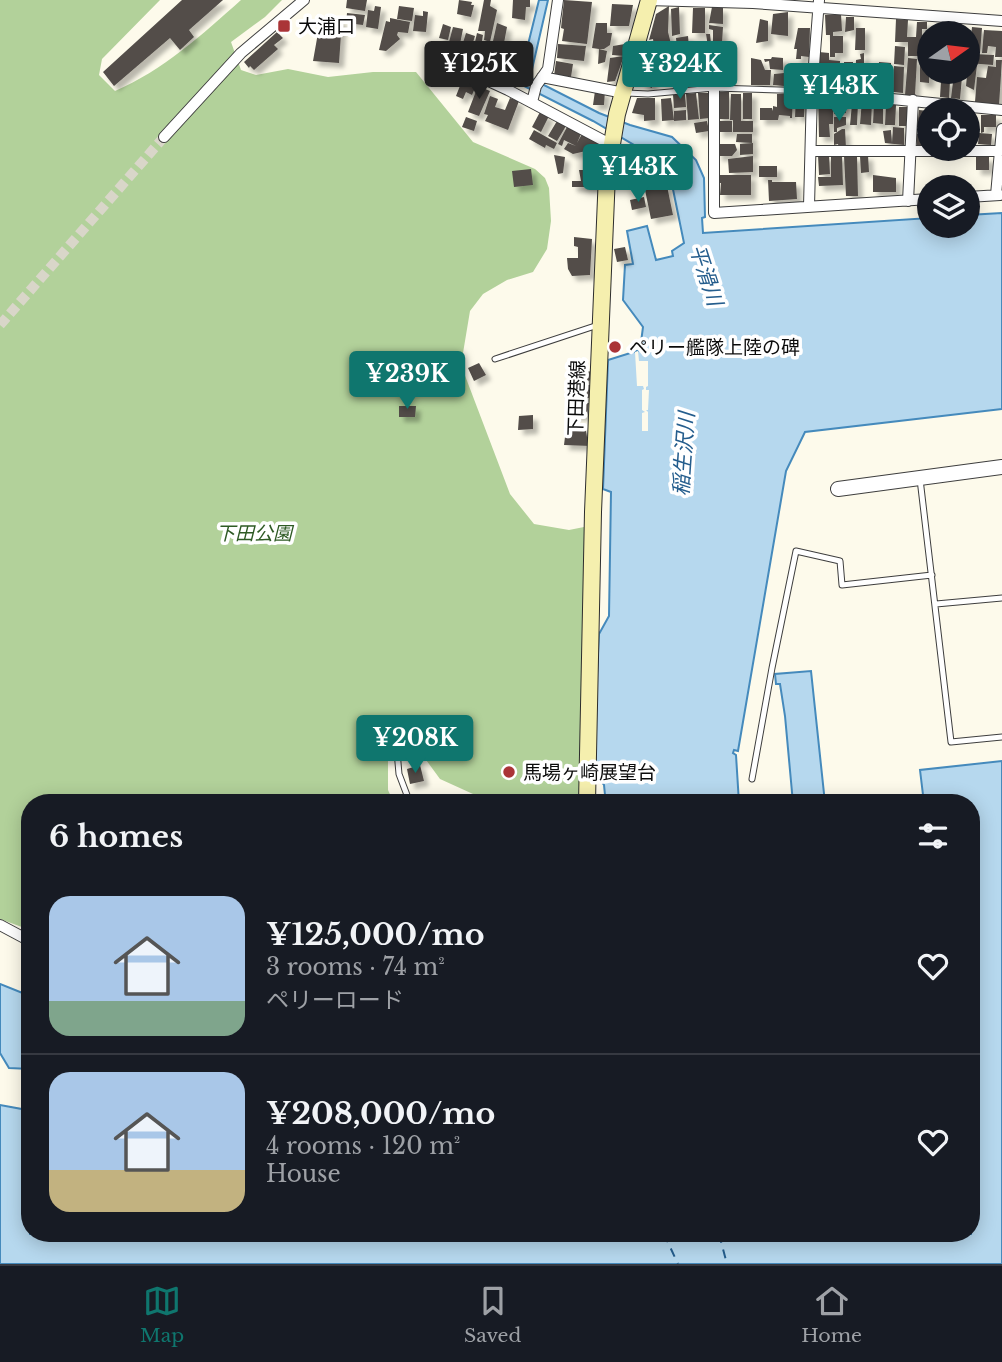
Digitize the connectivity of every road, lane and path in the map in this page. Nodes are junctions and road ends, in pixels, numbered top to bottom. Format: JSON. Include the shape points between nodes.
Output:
{"nodes":[{"id":1,"x":304,"y":0,"type":"edge"},
{"id":2,"x":558,"y":0,"type":"edge"},
{"id":3,"x":648,"y":0,"type":"edge"},
{"id":4,"x":819,"y":4,"type":"edge"},
{"id":5,"x":1002,"y":21,"type":"edge"},
{"id":6,"x":470,"y":66,"type":"dead end"},
{"id":7,"x":540,"y":79,"type":"junction"},
{"id":8,"x":714,"y":88,"type":"junction"},
{"id":9,"x":813,"y":92,"type":"junction"},
{"id":10,"x":624,"y":93,"type":"junction"},
{"id":11,"x":533,"y":97,"type":"junction"},
{"id":12,"x":913,"y":100,"type":"junction"},
{"id":13,"x":1002,"y":110,"type":"edge"},
{"id":14,"x":1002,"y":129,"type":"edge"},
{"id":15,"x":164,"y":137,"type":"tunnel mouth"},
{"id":16,"x":611,"y":141,"type":"junction"},
{"id":17,"x":811,"y":151,"type":"junction"},
{"id":18,"x":910,"y":151,"type":"junction"},
{"id":19,"x":1000,"y":151,"type":"junction"},
{"id":20,"x":999,"y":195,"type":"edge"},
{"id":21,"x":980,"y":196,"type":"edge"},
{"id":22,"x":917,"y":200,"type":"edge"},
{"id":23,"x":908,"y":201,"type":"junction"},
{"id":24,"x":809,"y":206,"type":"junction"},
{"id":25,"x":600,"y":324,"type":"junction"},
{"id":26,"x":495,"y":359,"type":"dead end"},
{"id":27,"x":1002,"y":467,"type":"edge"},
{"id":28,"x":920,"y":478,"type":"junction"},
{"id":29,"x":838,"y":489,"type":"dead end"},
{"id":30,"x":932,"y":575,"type":"junction"},
{"id":31,"x":1002,"y":598,"type":"edge"},
{"id":32,"x":936,"y":604,"type":"junction"},
{"id":33,"x":1002,"y":737,"type":"edge"},
{"id":34,"x":397,"y":751,"type":"dead end"},
{"id":35,"x":752,"y":779,"type":"dead end"},
{"id":36,"x":407,"y":794,"type":"edge"},
{"id":37,"x":587,"y":794,"type":"edge"},
{"id":38,"x":0,"y":925,"type":"edge"},
{"id":39,"x":21,"y":936,"type":"edge"}],
"edges":[{"from":1,"to":15,"type":"street","via":[[241,53]]},
{"from":2,"to":7,"type":"street","via":[[549,64]]},
{"from":3,"to":4,"type":"street"},
{"from":3,"to":10,"type":"main road","name":"下田港線"},
{"from":4,"to":5,"type":"street"},
{"from":4,"to":9,"type":"street"},
{"from":6,"to":11,"type":"street","via":[[493,84]]},
{"from":7,"to":10,"type":"street"},
{"from":7,"to":11,"type":"street"},
{"from":8,"to":9,"type":"lane"},
{"from":8,"to":10,"type":"lane"},
{"from":8,"to":24,"type":"street","via":[[714,213]]},
{"from":9,"to":12,"type":"street"},
{"from":9,"to":17,"type":"street"},
{"from":10,"to":16,"type":"main road","name":"下田港線"},
{"from":11,"to":16,"type":"street"},
{"from":12,"to":13,"type":"street"},
{"from":12,"to":18,"type":"street"},
{"from":14,"to":19,"type":"street"},
{"from":16,"to":25,"type":"main road","name":"下田港線"},
{"from":17,"to":18,"type":"street"},
{"from":17,"to":24,"type":"street"},
{"from":18,"to":19,"type":"street"},
{"from":18,"to":23,"type":"street"},
{"from":19,"to":20,"type":"street"},
{"from":20,"to":21,"type":"street"},
{"from":22,"to":23,"type":"street"},
{"from":23,"to":24,"type":"street"},
{"from":25,"to":26,"type":"lane"},
{"from":25,"to":37,"type":"main road","name":"下田港線"},
{"from":27,"to":28,"type":"street"},
{"from":28,"to":29,"type":"street"},
{"from":28,"to":30,"type":"lane"},
{"from":30,"to":32,"type":"lane"},
{"from":30,"to":35,"type":"lane","via":[[842,585],[840,561],[796,551]]},
{"from":31,"to":32,"type":"lane"},
{"from":32,"to":33,"type":"lane","via":[[951,741]]},
{"from":34,"to":36,"type":"lane"},
{"from":38,"to":39,"type":"street"}]}
